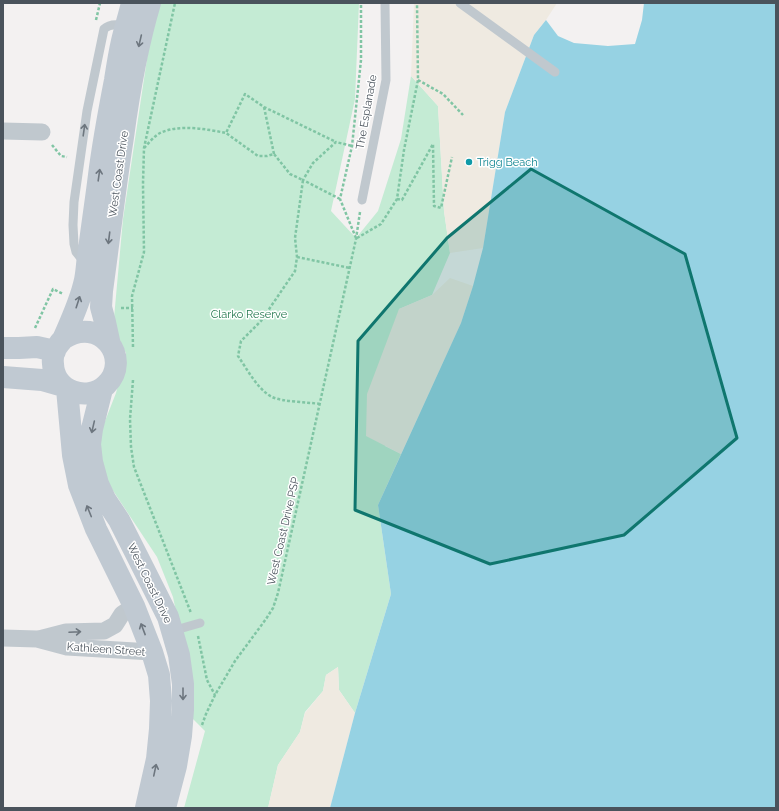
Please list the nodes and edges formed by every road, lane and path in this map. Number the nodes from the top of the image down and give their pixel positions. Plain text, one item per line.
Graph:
1 (132, 3) edge
2 (150, 3) edge
3 (175, 3) edge
4 (361, 3) edge
5 (385, 3) edge
6 (417, 3) edge
7 (460, 3) edge
8 (555, 72) dead end
9 (418, 80) junction
10 (264, 106) junction
11 (463, 115) dead end
12 (3, 131) edge
13 (42, 132) dead end
14 (226, 133) junction
15 (336, 142) junction
16 (352, 146) junction
17 (144, 148) junction
18 (274, 154) junction
19 (452, 157) dead end
20 (303, 180) junction
21 (340, 199) junction
22 (397, 199) junction
23 (362, 200) joint
24 (356, 238) junction
25 (297, 257) junction
26 (350, 268) junction
27 (53, 289) dead end
28 (34, 330) dead end
29 (59, 345) junction
30 (110, 345) junction
31 (3, 348) edge
32 (134, 350) dead end
33 (3, 377) edge
34 (133, 380) dead end
35 (65, 388) junction
36 (102, 389) junction
37 (320, 404) junction
38 (134, 606) junction
39 (198, 624) junction
40 (172, 630) junction
41 (3, 638) edge
42 (37, 639) junction
43 (152, 652) junction
44 (215, 695) junction
45 (201, 727) dead end
46 (146, 808) edge
47 (165, 808) edge

29 -> 1 main road, West Coast Drive
2 -> 30 main road, West Coast Drive
3 - 17 path
4 - 16 path
5 - 23 lane, The Esplanade
6 - 9 path
7 - 8 lane
9 - 11 path
9 - 22 path
10 - 14 path
10 - 15 path
10 - 18 path
12 - 13 street
14 - 17 path
14 - 18 path
15 - 16 path
15 - 20 path
16 - 21 path
17 - 32 path
18 - 20 path
19 - 22 path
20 - 21 path
20 - 25 path
21 - 24 path
22 - 24 path
23 - 24 path, West Coast Drive PSP
24 - 26 path, West Coast Drive PSP
25 - 26 path
25 - 37 path
26 - 37 path, West Coast Drive PSP
27 - 28 path
29 - 30 main road
29 - 31 main road
29 - 35 main road
30 - 36 main road
33 - 35 main road
34 - 39 path
35 - 36 main road
38 -> 35 main road
36 -> 40 main road, West Coast Drive
37 - 44 path, West Coast Drive PSP
42 -> 38 street, Kathleen Street
43 -> 38 main road
39 - 40 lane
39 - 44 path
40 -> 47 main road, West Coast Drive
41 - 42 street, Kathleen Street
42 - 43 street, Kathleen Street
46 -> 43 main road
44 - 45 path, West Coast Drive PSP

